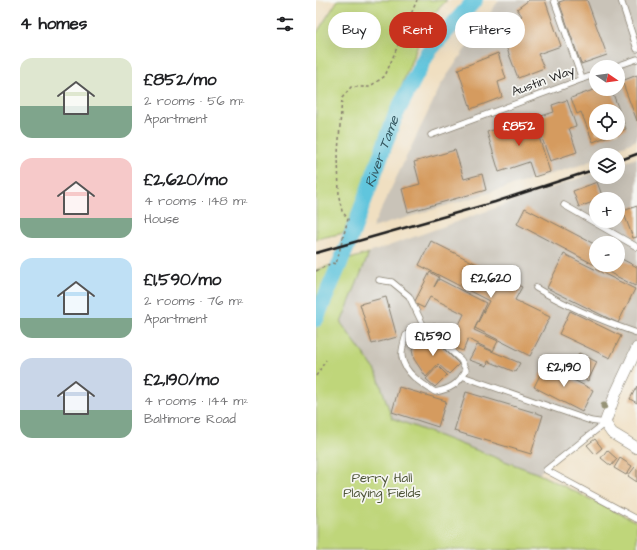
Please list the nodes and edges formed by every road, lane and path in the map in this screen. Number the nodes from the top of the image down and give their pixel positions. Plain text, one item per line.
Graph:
1 (417, 0) edge
2 (554, 0) edge
3 (621, 0) edge
4 (637, 50) edge
5 (637, 59) edge
6 (625, 63) edge
7 (589, 76) edge
8 (582, 79) junction
9 (431, 135) dead end
10 (564, 205) dead end
11 (589, 218) edge
12 (608, 228) edge
13 (637, 247) edge
14 (316, 271) edge
15 (379, 280) dead end
16 (536, 288) dead end
17 (424, 327) junction
18 (637, 333) edge
19 (637, 348) edge
20 (326, 360) dead end
21 (316, 376) edge
22 (462, 376) junction
23 (605, 423) junction
24 (637, 448) edge
25 (637, 519) edge

1 - 14 path
2 - 8 lane
3 - 4 lane
5 - 6 lane
7 - 8 lane, Austin Way
8 - 9 lane, Austin Way
10 - 11 lane
12 - 13 lane
15 - 17 lane
16 - 18 lane
17 - 22 lane
17 - 22 lane
19 - 23 street
20 - 21 path
22 - 23 lane
23 - 24 street
23 - 25 lane

